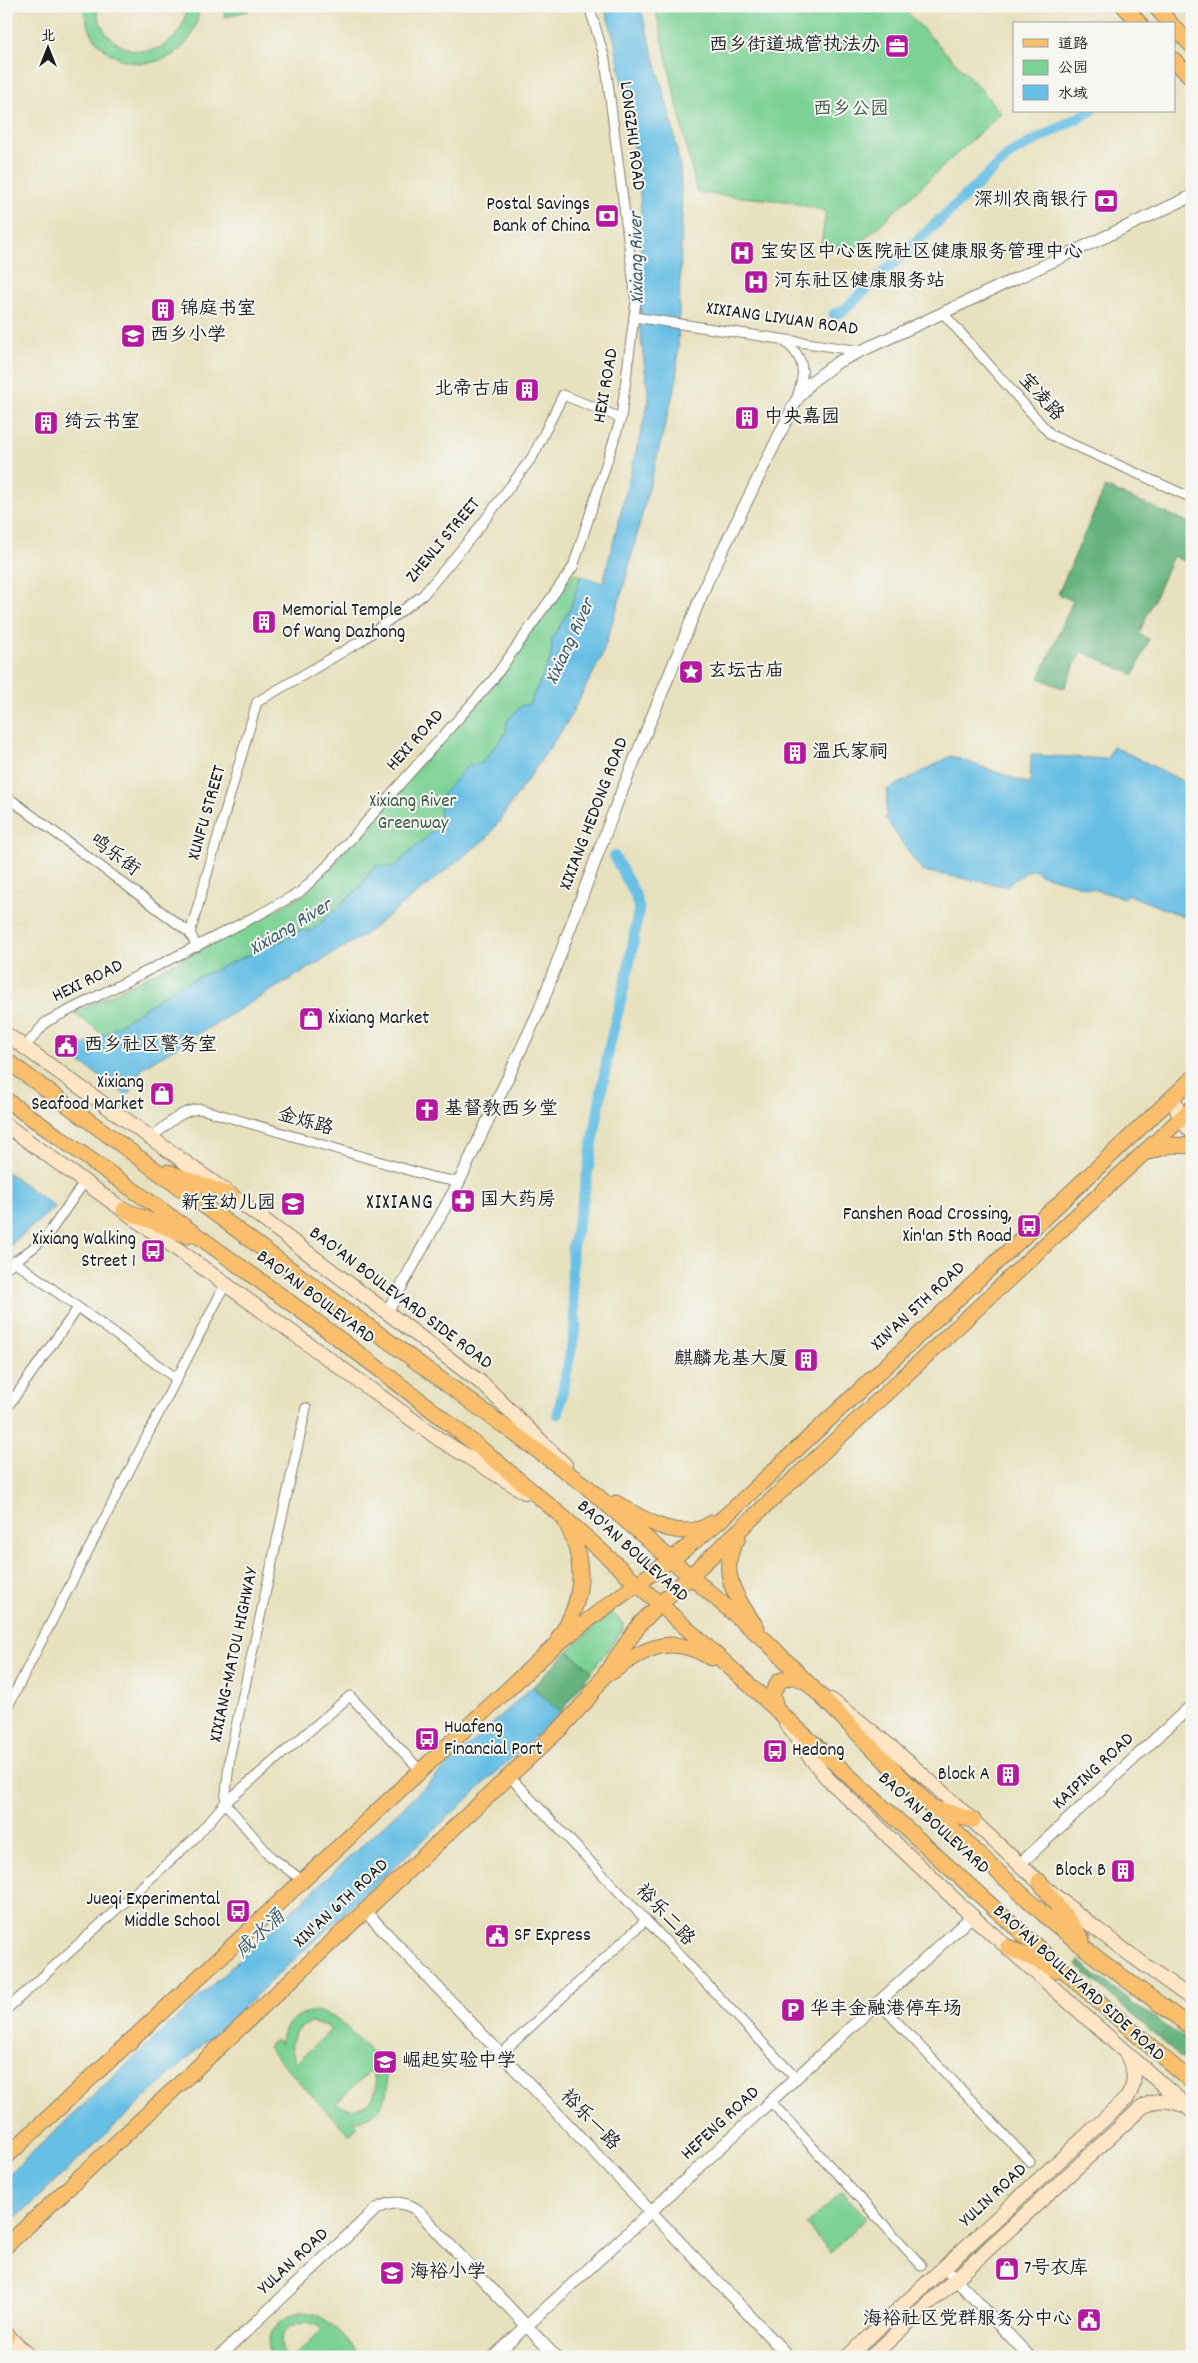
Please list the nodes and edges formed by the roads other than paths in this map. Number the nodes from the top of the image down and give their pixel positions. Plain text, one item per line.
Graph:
1 (590, 6) edge
2 (1124, 6) edge
3 (1155, 6) edge
4 (1138, 22) edge
5 (1169, 22) edge
6 (1176, 29) edge
7 (1192, 46) edge
8 (1176, 62) edge
9 (1192, 78) edge
10 (1192, 196) edge
11 (636, 301) joint
12 (943, 312) junction
13 (634, 317) junction
14 (782, 339) junction
15 (860, 351) junction
16 (796, 401) junction
17 (620, 418) junction
18 (1192, 498) edge
19 (257, 702) joint
20 (6, 796) edge
21 (190, 933) junction
22 (197, 947) junction
23 (6, 1034) edge
24 (24, 1048) junction
25 (6, 1060) edge
26 (1192, 1079) edge
27 (1173, 1096) junction
28 (6, 1100) edge
29 (1192, 1108) edge
30 (1180, 1119) junction
31 (11, 1128) edge
32 (1192, 1132) edge
33 (151, 1138) junction
34 (1192, 1146) edge
35 (1138, 1158) junction
36 (149, 1164) junction
37 (82, 1180) junction
38 (459, 1182) junction
39 (232, 1196) junction
40 (124, 1210) junction
41 (213, 1246) junction
42 (14, 1261) junction
43 (6, 1268) edge
44 (226, 1283) junction
45 (78, 1308) junction
46 (387, 1312) junction
47 (177, 1379) junction
48 (306, 1408) dead end
49 (6, 1409) edge
50 (587, 1486) junction
51 (732, 1510) junction
52 (561, 1515) junction
53 (749, 1522) junction
54 (670, 1560) junction
55 (689, 1576) junction
56 (638, 1584) junction
57 (660, 1604) junction
58 (768, 1643) junction
59 (549, 1651) junction
60 (605, 1677) junction
61 (743, 1678) junction
62 (806, 1682) junction
63 (1192, 1705) edge
64 (6, 1710) edge
65 (777, 1710) junction
66 (420, 1770) junction
67 (510, 1776) junction
68 (225, 1803) junction
69 (930, 1806) junction
70 (972, 1820) junction
71 (1020, 1864) junction
72 (302, 1880) junction
73 (1039, 1882) junction
74 (364, 1910) junction
75 (972, 1916) junction
76 (646, 1920) junction
77 (1008, 1948) junction
78 (1097, 1958) junction
79 (1070, 1976) junction
80 (1192, 1999) edge
81 (878, 2002) junction
82 (6, 2010) edge
83 (1192, 2028) edge
84 (1124, 2050) junction
85 (500, 2054) junction
86 (796, 2078) junction
87 (1192, 2082) edge
88 (771, 2102) junction
89 (1189, 2108) edge
90 (6, 2157) edge
91 (1030, 2162) dead end
92 (651, 2212) junction
93 (11, 2242) edge
94 (6, 2252) edge
95 (921, 2265) dead end
96 (944, 2267) junction
97 (956, 2279) junction
98 (527, 2326) junction
99 (7, 2335) edge
100 (31, 2357) edge
101 (219, 2357) edge
102 (493, 2357) edge
103 (556, 2357) edge
104 (789, 2357) edge
105 (847, 2357) edge
106 (871, 2357) edge
107 (1030, 2357) edge

1 - 11 street, LONGZHU ROAD
2 - 4 main road
3 - 5 main road
6 - 7 main road
8 - 9 main road
10 - 12 street, XIXIANG LIYUAN ROAD
11 - 13 street, HEXI ROAD
12 - 15 street, XIXIANG LIYUAN ROAD
12 - 18 street, 宝凌路
13 - 14 street, XIXIANG LIYUAN ROAD
13 - 17 street, HEXI ROAD
14 - 15 street, XIXIANG LIYUAN ROAD
14 - 16 street
15 - 16 street, XIXIANG HEDONG ROAD
16 - 38 street, XIXIANG HEDONG ROAD
17 - 19 street, ZHENLI STREET
17 - 22 street, HEXI ROAD
19 - 21 street, XUNFU STREET
20 - 21 street, 鸣乐街
21 - 22 street, 鸣乐街
22 - 24 street, HEXI ROAD
23 - 24 main road, BAO'AN BOULEVARD SIDE ROAD
24 - 33 main road, BAO'AN BOULEVARD SIDE ROAD
25 - 36 main road, BAO'AN BOULEVARD
26 - 27 main road, XIN'AN 5TH ROAD
27 - 29 main road
27 - 30 main road
27 - 51 main road, XIN'AN 5TH ROAD
28 - 41 main road, BAO'AN BOULEVARD
29 - 30 main road
30 - 32 main road
30 - 35 main road
31 - 37 main road
33 - 38 street, 金烁路
33 - 39 main road, BAO'AN BOULEVARD SIDE ROAD
34 - 35 main road
35 - 53 main road
36 - 39 main road
36 - 50 main road, BAO'AN BOULEVARD
37 - 40 main road
37 - 42 street
38 - 46 street, XIXIANG HEDONG ROAD
39 - 46 main road, BAO'AN BOULEVARD SIDE ROAD
40 - 41 main road
40 - 44 main road
41 - 52 main road, BAO'AN BOULEVARD
42 - 43 street
42 - 45 street
44 - 47 street
44 - 52 main road
45 - 47 street
45 - 49 street
46 - 50 main road, BAO'AN BOULEVARD SIDE ROAD
47 - 64 street
48 - 68 street, XIXIANG-MATOU HIGHWAY
50 - 51 main road
50 - 54 main road, BAO'AN BOULEVARD
51 - 54 main road, XIN'AN 5TH ROAD
52 - 56 main road, BAO'AN BOULEVARD
52 - 59 main road
53 - 55 main road
53 - 58 main road
54 - 55 main road, BAO'AN BOULEVARD
54 - 56 main road
55 - 57 main road, XIN'AN 6TH ROAD
55 - 58 main road, BAO'AN BOULEVARD
56 - 57 main road, BAO'AN BOULEVARD
56 - 59 main road
57 - 60 main road, XIN'AN 6TH ROAD
57 - 61 main road, BAO'AN BOULEVARD
58 - 62 main road, BAO'AN BOULEVARD
59 - 66 main road
60 - 61 main road
60 - 67 main road, XIN'AN 6TH ROAD
61 - 65 main road, BAO'AN BOULEVARD
62 - 65 main road
62 - 69 main road, BAO'AN BOULEVARD
62 - 70 main road
63 - 71 street, KAIPING ROAD
65 - 75 main road, BAO'AN BOULEVARD SIDE ROAD
65 - 79 main road, BAO'AN BOULEVARD
66 - 68 street
66 - 72 main road
67 - 74 main road, XIN'AN 6TH ROAD
67 - 76 street, 裕乐二路
68 - 72 street
68 - 82 street
69 - 70 main road
69 - 78 main road, BAO'AN BOULEVARD
70 - 71 main road
71 - 73 main road
72 - 90 main road
73 - 78 main road
73 - 80 main road
74 - 85 street, 裕乐一路
74 - 93 main road, XIN'AN 6TH ROAD
75 - 77 main road, BAO'AN BOULEVARD SIDE ROAD
75 - 81 street, HEFENG ROAD
76 - 85 street
76 - 86 street, 裕乐二路
77 - 79 main road
77 - 84 main road, BAO'AN BOULEVARD SIDE ROAD
78 - 83 main road, BAO'AN BOULEVARD
79 - 87 main road, BAO'AN BOULEVARD
81 - 86 street, HEFENG ROAD
81 - 91 street
84 - 89 main road, BAO'AN BOULEVARD SIDE ROAD
84 - 96 main road, YULIN ROAD
85 - 92 street, 裕乐一路
86 - 88 street, HEFENG ROAD
88 - 92 street, HEFENG ROAD
88 - 95 street
89 - 97 main road, YULIN ROAD
92 - 98 street, HEFENG ROAD
92 - 104 street, 裕乐一路
93 - 94 main road, XIN'AN 6TH ROAD
96 - 97 street
96 - 105 main road, YULIN ROAD
97 - 106 main road, YULIN ROAD
97 - 107 street
98 - 101 street, YULAN ROAD
98 - 102 street, HEFENG ROAD
98 - 103 street
99 - 100 main road

